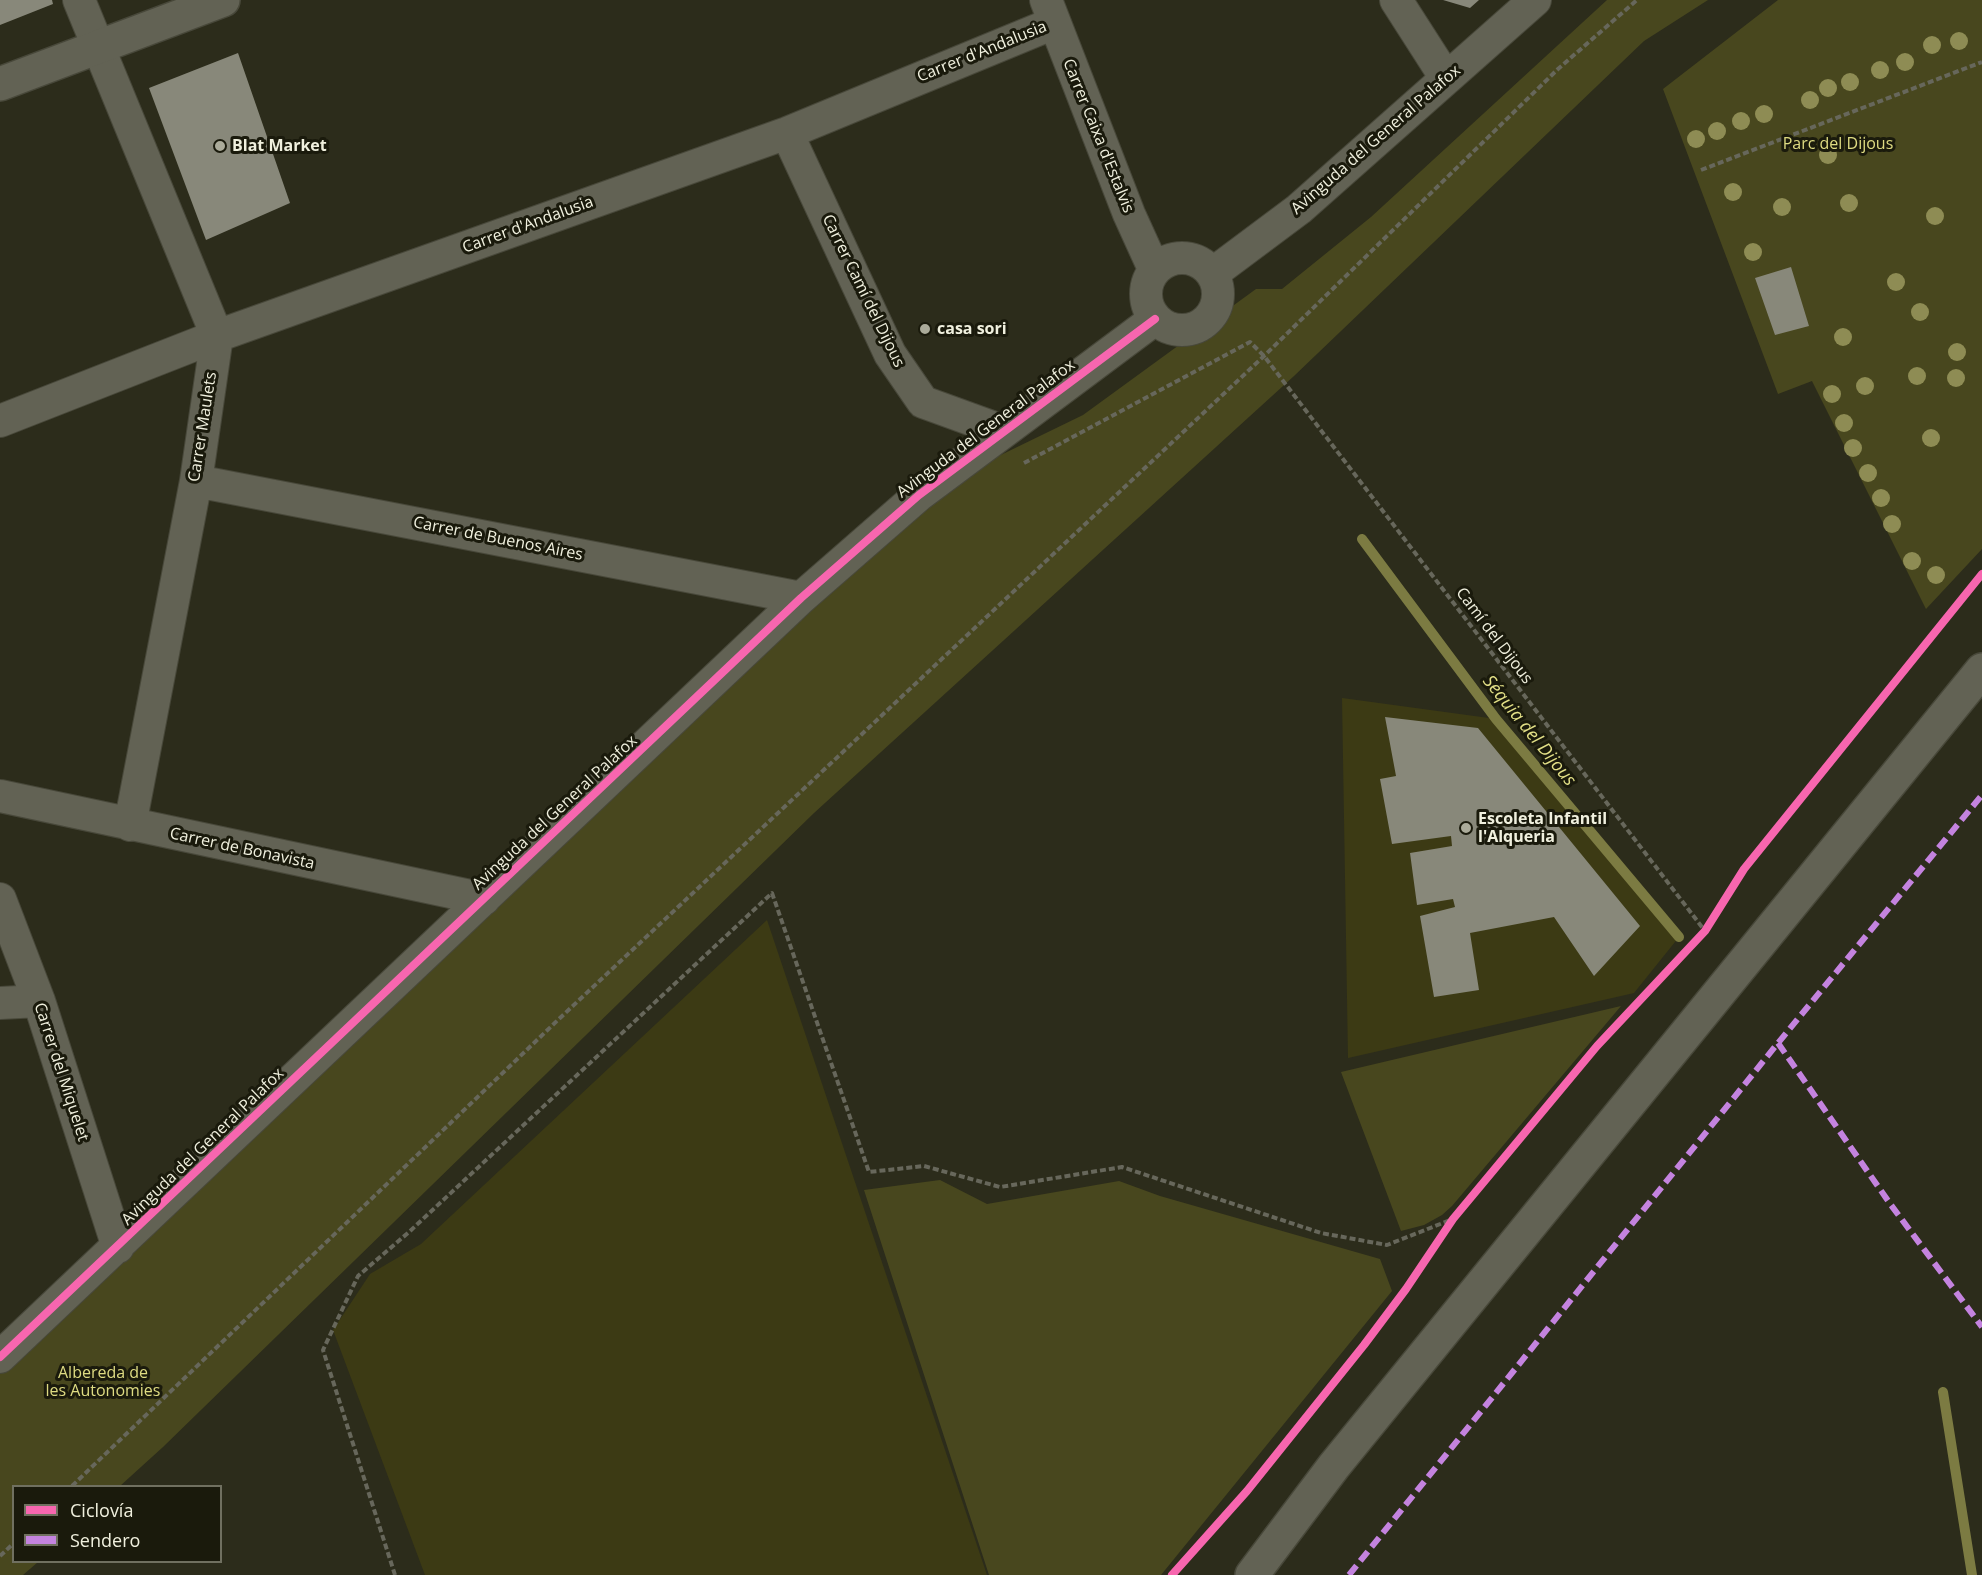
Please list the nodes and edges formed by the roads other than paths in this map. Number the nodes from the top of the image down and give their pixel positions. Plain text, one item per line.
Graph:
1 (79, 0) edge
2 (223, 0) edge
3 (1396, 0) edge
4 (1535, 0) edge
5 (1050, 12) edge
6 (98, 46) junction
7 (1446, 78) junction
8 (0, 84) edge
9 (787, 133) junction
10 (1154, 269) junction
11 (1212, 274) junction
12 (1155, 319) junction
13 (217, 336) junction
14 (0, 421) edge
15 (1003, 431) junction
16 (196, 481) junction
17 (801, 598) junction
18 (1982, 670) edge
19 (0, 796) edge
20 (130, 825) junction
21 (0, 899) edge
22 (484, 899) junction
23 (39, 1001) junction
24 (0, 1003) edge
25 (118, 1247) junction
26 (0, 1357) edge
27 (1252, 1575) edge

1 - 6 street
2 - 6 main road
3 - 7 street
4 - 7 street, Avinguda del General Palafox
5 - 9 street, Carrer d'Andalusia
5 - 10 street, Carrer Caixa d'Estalvis
6 - 8 main road
6 - 13 street
7 - 11 street, Avinguda del General Palafox
9 - 13 street, Carrer d'Andalusia
9 - 15 street, Carrer Camí del Dijous
10 - 11 street
10 - 12 street
11 - 12 street
12 - 15 street, Avinguda del General Palafox
13 - 14 street, Carrer d'Andalusia
13 - 16 street, Carrer Maulets
15 - 17 street, Avinguda del General Palafox
16 - 17 street, Carrer de Buenos Aires
16 - 20 street, Carrer Maulets
17 - 22 street, Avinguda del General Palafox
18 - 27 main road
19 - 20 street, Carrer de Bonavista
20 - 22 street, Carrer de Bonavista
21 - 23 street, Carrer del Miquelet
22 - 25 street, Avinguda del General Palafox
23 - 24 street
23 - 25 street, Carrer del Miquelet
25 - 26 street, Avinguda del General Palafox

